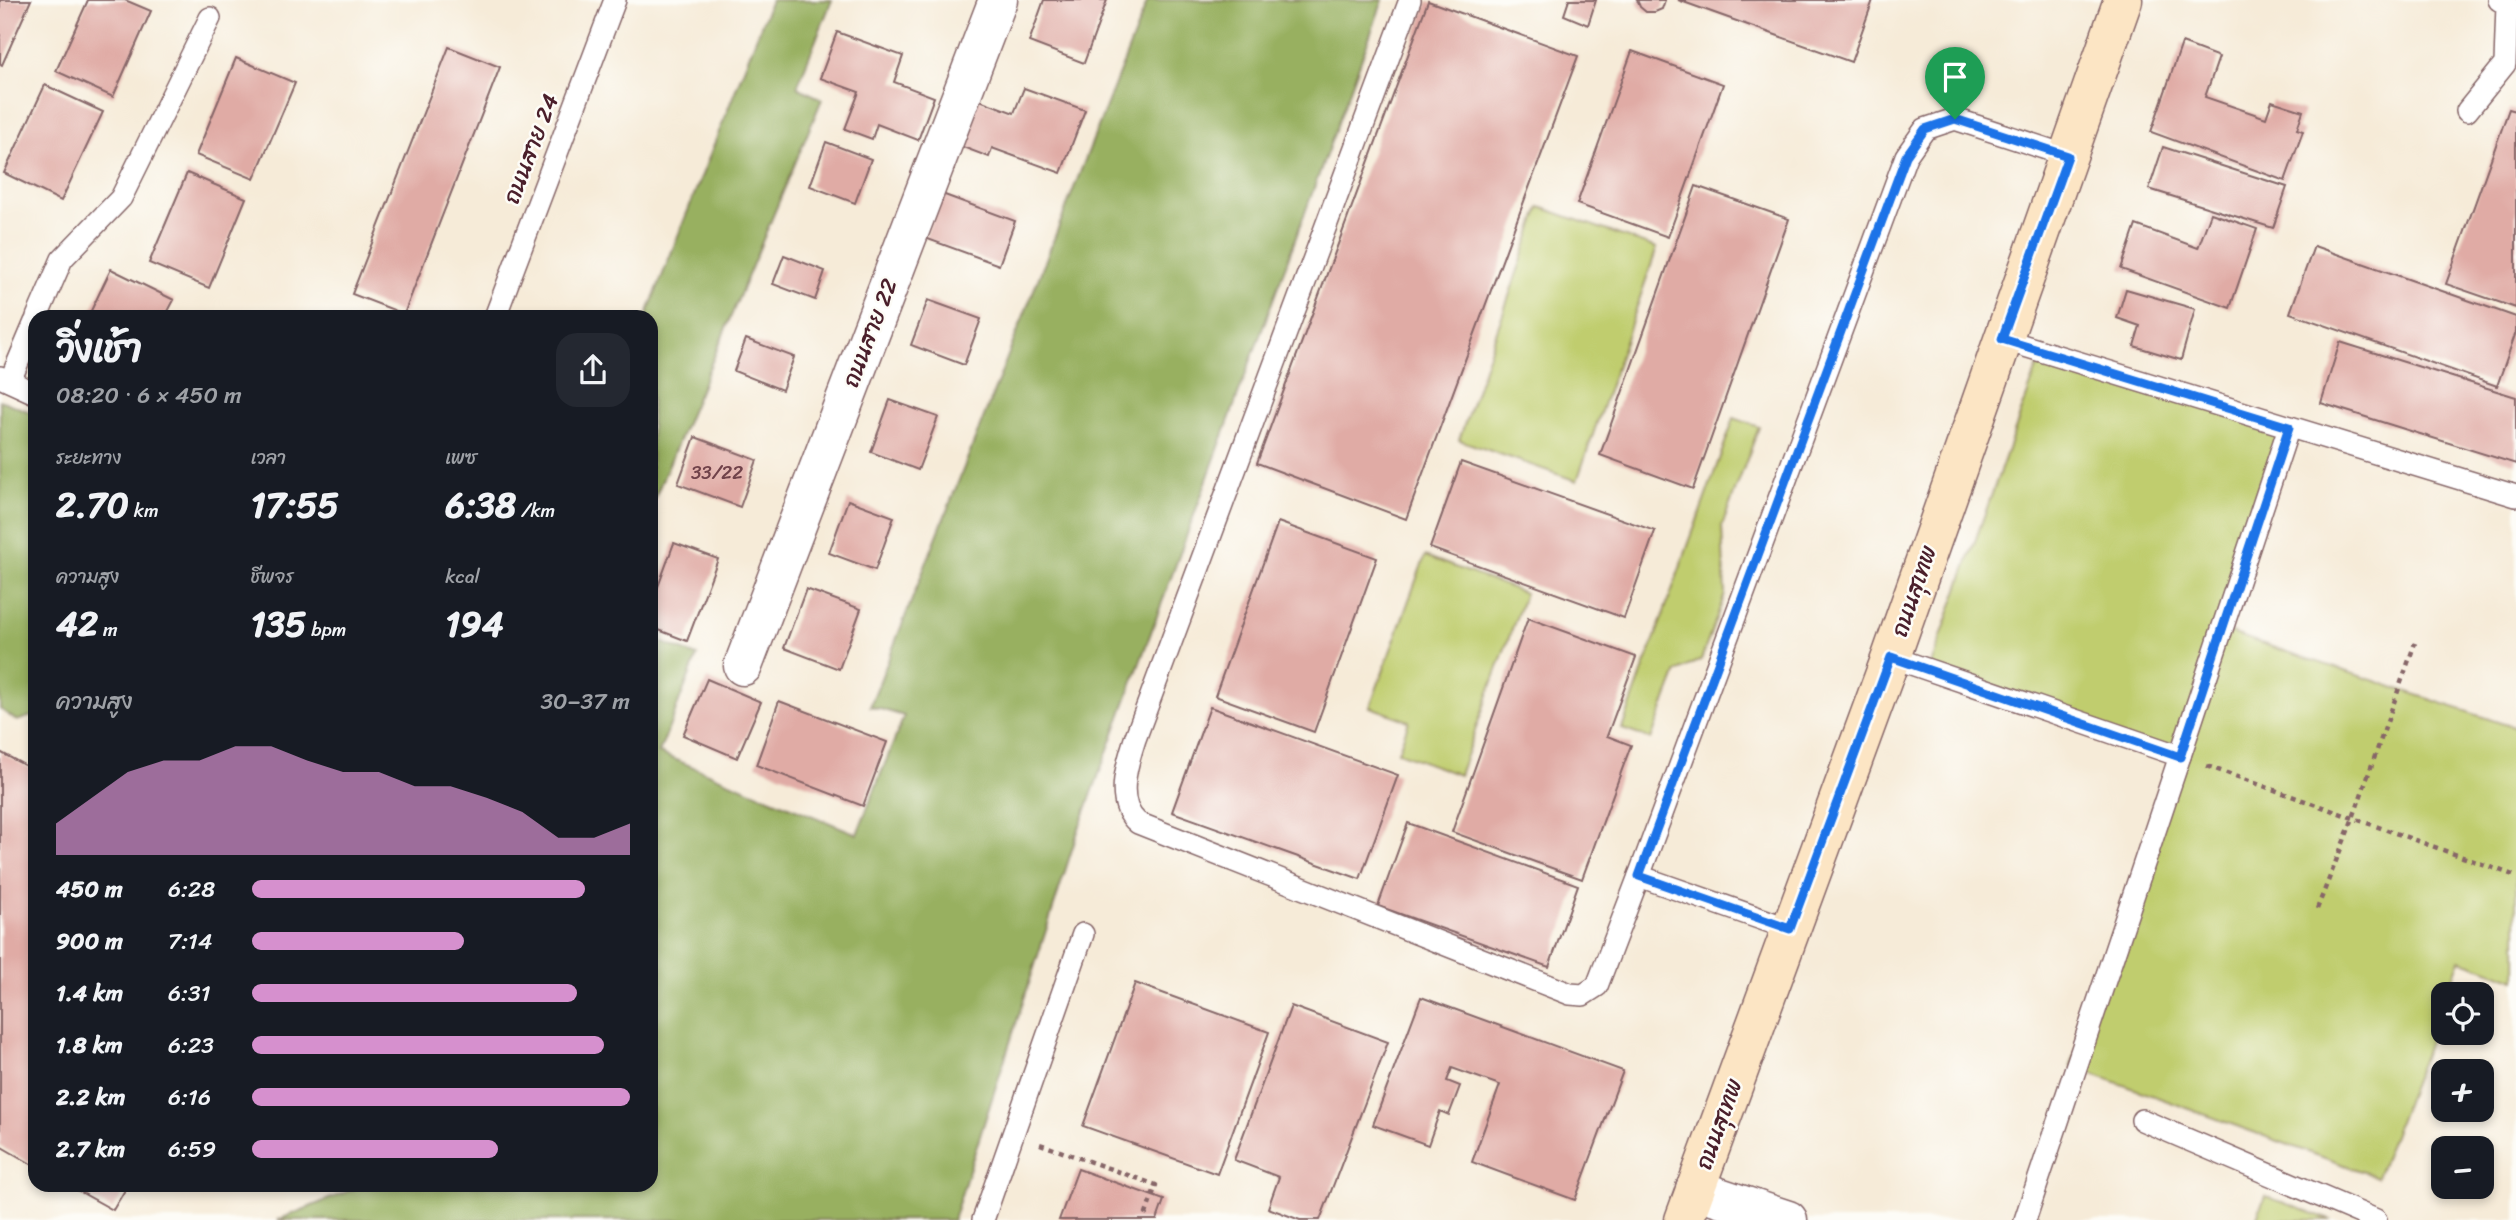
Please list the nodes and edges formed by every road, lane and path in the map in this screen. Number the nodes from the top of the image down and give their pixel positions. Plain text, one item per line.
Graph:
1 (615, 0) edge
2 (998, 0) edge
3 (1410, 0) edge
4 (2123, 0) edge
5 (2499, 0) edge
6 (210, 18) dead end
7 (2468, 111) dead end
8 (2068, 156) junction
9 (40, 310) edge
10 (498, 310) edge
11 (28, 335) edge
12 (2002, 339) junction
13 (5, 379) edge
14 (28, 390) edge
15 (2289, 427) junction
16 (2516, 496) edge
17 (2415, 643) dead end
18 (1891, 657) junction
19 (743, 666) dead end
20 (2180, 757) junction
21 (2353, 818) junction
22 (1639, 876) junction
23 (2516, 876) edge
24 (2317, 909) dead end
25 (1790, 929) junction
26 (1083, 934) dead end
27 (2142, 1120) dead end
28 (1012, 1134) junction
29 (1689, 1205) edge
30 (983, 1220) edge
31 (1144, 1220) edge
32 (1788, 1220) edge
33 (2025, 1220) edge
34 (2376, 1220) edge

1 - 10 lane, ถนนสาย 24
2 - 19 street, ถนนสาย 22
3 - 22 lane
4 - 8 main road, ถนนสุเทพ
5 - 7 lane
6 - 9 lane
8 - 12 main road, ถนนสุเทพ
8 - 22 lane
11 - 13 lane
12 - 15 lane
12 - 18 main road, ถนนสุเทพ
13 - 14 lane
15 - 16 lane
15 - 20 lane
17 - 21 path
18 - 20 lane
18 - 25 main road, ถนนสุเทพ
20 - 21 path
20 - 33 lane
21 - 23 path
21 - 24 path
22 - 25 lane
25 - 29 main road, ถนนสุเทพ
26 - 28 lane
27 - 34 lane
28 - 30 lane
28 - 31 path
29 - 32 street

